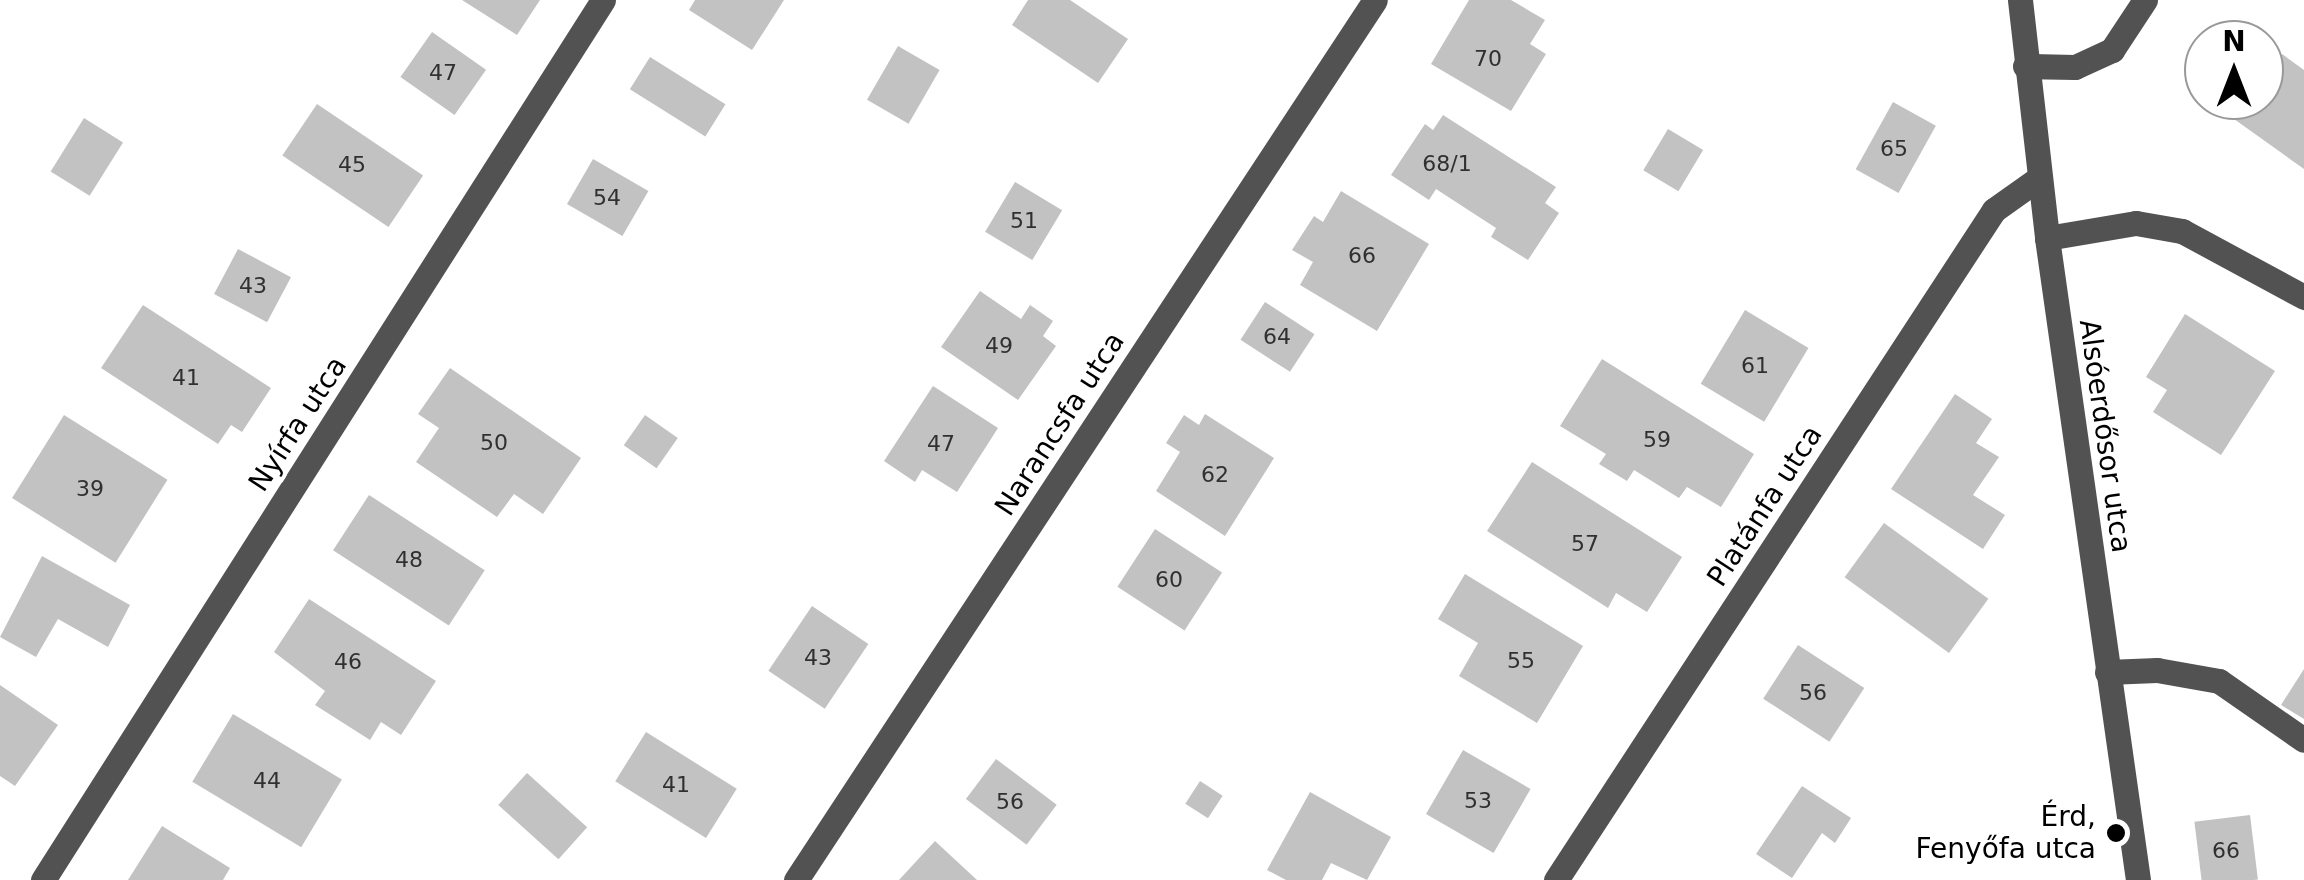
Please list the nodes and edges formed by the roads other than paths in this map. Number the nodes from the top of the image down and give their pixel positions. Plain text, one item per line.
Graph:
1 (604, 0) edge
2 (1375, 0) edge
3 (2020, 0) edge
4 (2145, 0) edge
5 (2026, 66) junction
6 (2039, 178) junction
7 (2046, 238) junction
8 (2304, 297) edge
9 (2108, 672) junction
10 (2304, 740) edge
11 (43, 880) edge
12 (796, 880) edge
13 (1556, 880) edge
14 (2138, 880) edge

1 - 11 street, Nyírfa utca
2 - 12 street, Narancsfa utca
3 - 5 street, Alsóerdősor utca
4 - 5 street
5 - 6 street, Alsóerdősor utca
6 - 7 street, Alsóerdősor utca
6 - 13 street, Platánfa utca
7 - 8 street
7 - 9 street, Alsóerdősor utca
9 - 10 street
9 - 14 street, Alsóerdősor utca

